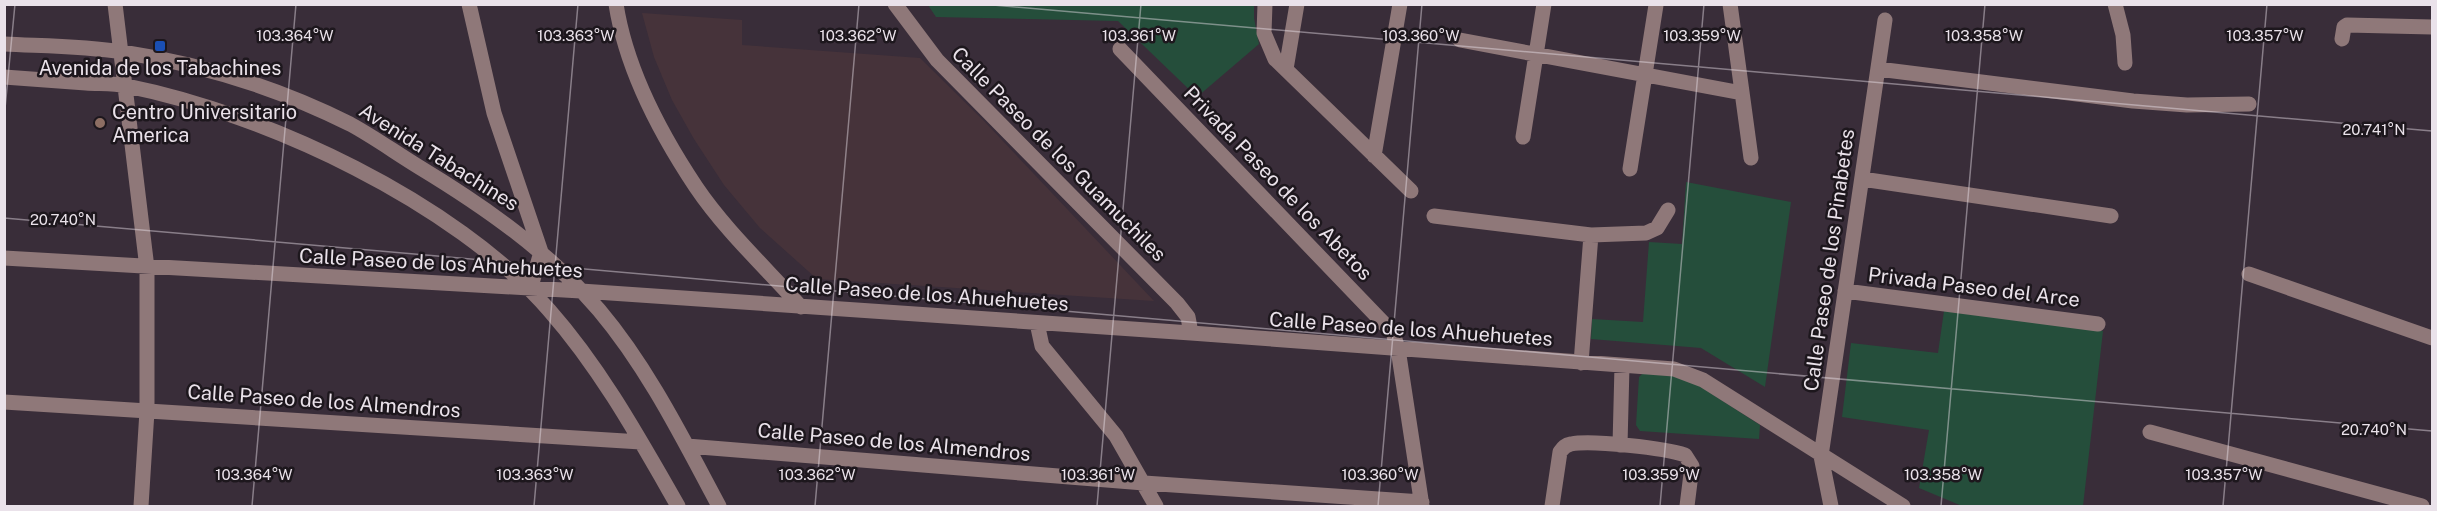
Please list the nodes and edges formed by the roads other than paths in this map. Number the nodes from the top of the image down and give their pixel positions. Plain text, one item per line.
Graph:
1 (115, 4) edge
2 (469, 4) edge
3 (616, 4) edge
4 (896, 4) edge
5 (1265, 4) edge
6 (1297, 4) edge
7 (1400, 4) edge
8 (1544, 4) edge
9 (1730, 4) edge
10 (2115, 4) edge
11 (1656, 5) edge
12 (1885, 20) dead end
13 (2433, 27) edge
14 (2342, 39) dead end
15 (1460, 40) dead end
16 (4, 44) edge
17 (1120, 49) dead end
18 (120, 51) junction
19 (1536, 54) junction
20 (2125, 63) dead end
21 (1286, 69) junction
22 (1878, 69) junction
23 (1645, 75) junction
24 (4, 77) edge
25 (125, 85) junction
26 (1742, 93) junction
27 (2249, 104) dead end
28 (1523, 137) dead end
29 (1374, 156) junction
30 (1751, 158) dead end
31 (1630, 169) dead end
32 (1862, 179) junction
33 (1411, 191) dead end
34 (1668, 210) dead end
35 (1434, 216) dead end
36 (2111, 216) dead end
37 (1592, 235) junction
38 (541, 252) junction
39 (4, 258) edge
40 (147, 268) junction
41 (2249, 274) dead end
42 (530, 290) junction
43 (581, 291) junction
44 (1845, 291) junction
45 (801, 307) junction
46 (1037, 323) junction
47 (2098, 324) dead end
48 (1191, 333) junction
49 (2433, 338) edge
50 (1398, 350) junction
51 (1581, 363) junction
52 (1622, 366) junction
53 (4, 402) edge
54 (147, 411) junction
55 (2150, 432) dead end
56 (641, 442) junction
57 (1620, 445) junction
58 (687, 446) junction
59 (1821, 456) junction
60 (1144, 483) junction
61 (1422, 504) edge
62 (141, 507) edge
63 (678, 507) edge
64 (719, 507) edge
65 (1156, 507) edge
66 (1552, 507) edge
67 (1687, 507) edge
68 (1831, 507) edge
69 (1903, 507) edge
70 (2422, 507) edge

1 - 18 street
2 - 38 street
3 - 45 street
4 - 48 street, Calle Paseo de los Guamuchiles
5 - 21 street
6 - 21 street
7 - 29 street
8 - 19 street
9 - 26 street
10 - 20 street
11 - 23 street
12 - 22 street, Calle Paseo de los Pinabetes
13 - 14 street
15 - 19 street
16 - 18 street, Avenida Tabachines
17 - 50 street, Privada Paseo de los Abetos
18 - 25 street
18 - 38 street, Avenida Tabachines
19 - 23 street
19 - 28 street
21 - 29 street
22 - 27 street
22 - 32 street, Calle Paseo de los Pinabetes
23 - 26 street
23 - 31 street
24 - 25 street
25 - 40 street
25 - 42 street
26 - 30 street
29 - 33 street
32 - 36 street
32 - 44 street, Calle Paseo de los Pinabetes
34 - 37 street
35 - 37 street
37 - 51 street
38 - 42 street
38 - 43 street, Avenida Tabachines
39 - 40 street, Calle Paseo de los Ahuehuetes
40 - 42 street, Calle Paseo de los Ahuehuetes
40 - 54 street
41 - 49 street
42 - 43 street, Calle Paseo de los Ahuehuetes
42 - 56 street
43 - 45 street, Calle Paseo de los Ahuehuetes
43 - 58 street, Avenida Tabachines
44 - 47 street, Privada Paseo del Arce
44 - 59 street, Calle Paseo de los Pinabetes
45 - 46 street, Calle Paseo de los Ahuehuetes
46 - 48 street, Calle Paseo de los Ahuehuetes
46 - 60 street
48 - 50 street, Calle Paseo de los Ahuehuetes
50 - 51 street, Calle Paseo de los Ahuehuetes
50 - 61 street, Privada Paseo de los Abetos
51 - 52 street, Calle Paseo de los Ahuehuetes
52 - 57 street
52 - 59 street, Calle Paseo de los Ahuehuetes
53 - 54 street, Calle Paseo de los Almendros
54 - 56 street, Calle Paseo de los Almendros
54 - 62 street
55 - 70 street
56 - 63 street
57 - 66 street
57 - 67 street
58 - 60 street, Calle Paseo de los Almendros
58 - 64 street, Avenida Tabachines
59 - 68 street, Calle Paseo de los Pinabetes
59 - 69 street, Calle Paseo de los Ahuehuetes
60 - 61 street, Calle Paseo de los Almendros
60 - 65 street

